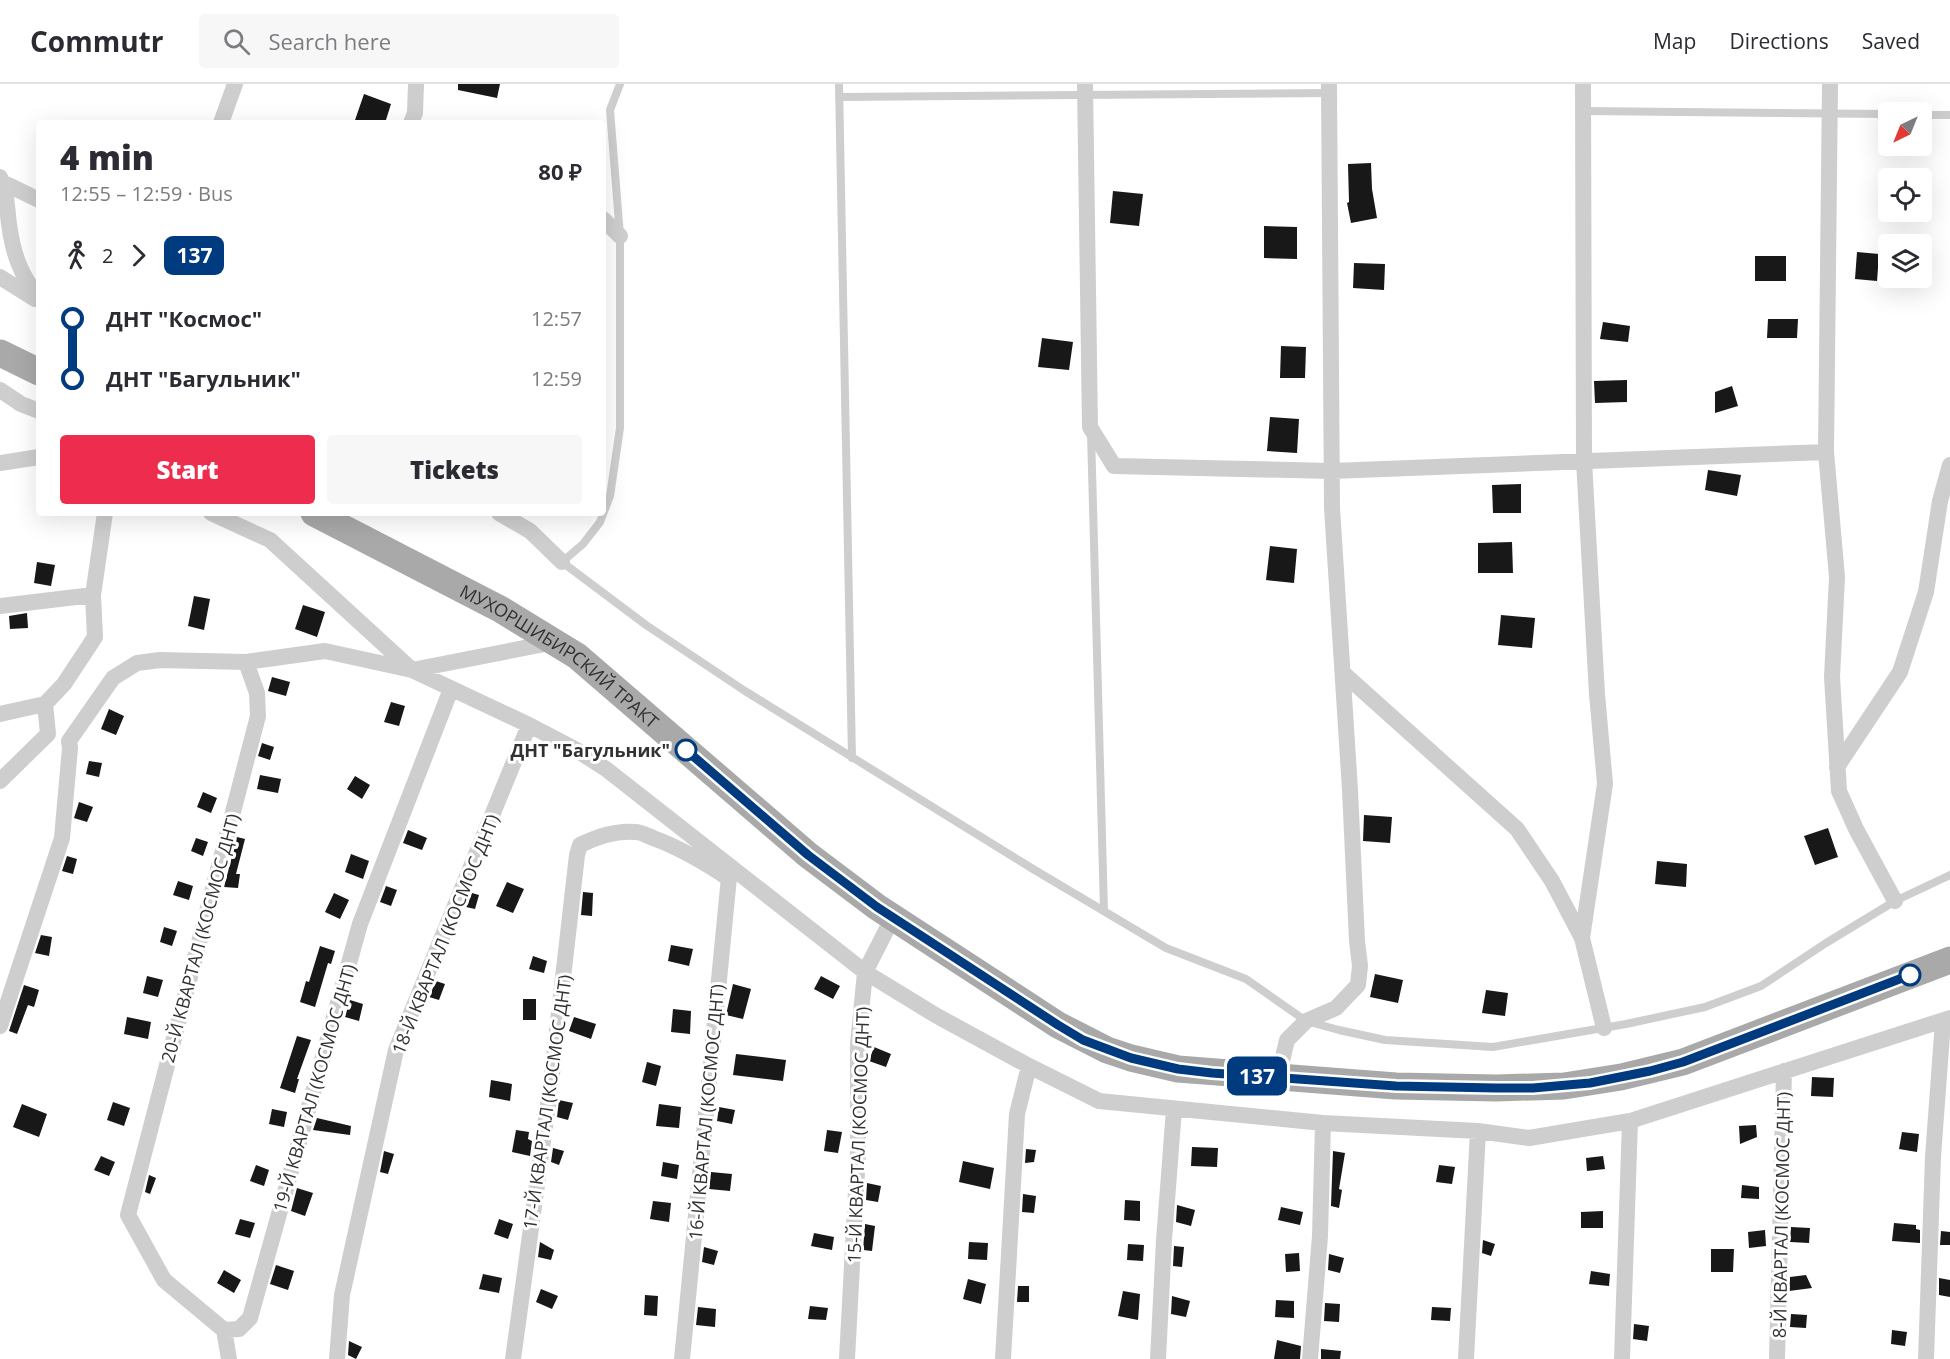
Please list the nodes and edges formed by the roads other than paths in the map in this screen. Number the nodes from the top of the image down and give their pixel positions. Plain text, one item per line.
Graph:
1 (235, 84) edge
2 (416, 84) edge
3 (620, 84) edge
4 (839, 84) edge
5 (1583, 84) edge
6 (1830, 84) edge
7 (1329, 88) edge
8 (1085, 89) edge
9 (839, 97) junction
10 (1583, 111) junction
11 (1829, 114) junction
12 (1878, 114) edge
13 (1932, 115) edge
14 (1950, 115) edge
15 (222, 120) edge
16 (412, 120) edge
17 (1, 180) edge
18 (36, 198) edge
19 (606, 222) edge
20 (620, 236) junction
21 (0, 277) edge
22 (36, 294) edge
23 (36, 300) edge
24 (0, 353) edge
25 (36, 371) edge
26 (0, 390) edge
27 (36, 410) edge
28 (1090, 427) junction
29 (1826, 452) junction
30 (36, 457) edge
31 (1584, 461) junction
32 (0, 463) edge
33 (1950, 465) edge
34 (1332, 471) junction
35 (606, 506) edge
36 (105, 516) edge
37 (218, 516) edge
38 (320, 516) edge
39 (504, 516) edge
40 (523, 516) edge
41 (602, 516) edge
42 (530, 531) junction
43 (562, 562) junction
44 (93, 595) junction
45 (0, 606) edge
46 (556, 642) junction
47 (246, 662) junction
48 (412, 670) junction
49 (1343, 672) junction
50 (451, 688) junction
51 (45, 704) junction
52 (0, 714) edge
53 (529, 725) junction
54 (48, 734) junction
55 (69, 741) junction
56 (852, 758) junction
57 (1837, 767) junction
58 (0, 781) edge
59 (729, 872) junction
60 (1950, 875) edge
61 (1895, 901) junction
62 (1104, 911) junction
63 (893, 917) junction
64 (1582, 938) junction
65 (1950, 960) edge
66 (865, 972) junction
67 (1947, 1019) edge
68 (1306, 1021) junction
69 (0, 1026) edge
70 (1604, 1028) junction
71 (1029, 1066) junction
72 (1784, 1071) junction
73 (1278, 1078) junction
74 (1173, 1109) junction
75 (1630, 1121) junction
76 (1323, 1123) junction
77 (1478, 1131) junction
78 (224, 1330) junction
79 (229, 1359) edge
80 (337, 1359) edge
81 (513, 1359) edge
82 (682, 1359) edge
83 (847, 1359) edge
84 (1003, 1359) edge
85 (1158, 1359) edge
86 (1310, 1359) edge
87 (1466, 1359) edge
88 (1623, 1359) edge
89 (1777, 1359) edge
90 (1926, 1359) edge

1 - 15 street
2 - 16 street
3 - 20 lane
4 - 9 lane
5 - 10 street
6 - 11 street
7 - 8 lane
7 - 34 street
8 - 9 lane
8 - 28 street
9 - 56 lane
10 - 11 lane
10 - 31 street
11 - 12 lane
11 - 29 street
13 - 14 lane
17 - 18 street
17 - 22 street
19 - 20 street
20 - 35 lane
21 - 23 street
24 - 25 main road
26 - 27 street
28 - 34 street
28 - 62 lane
29 - 31 street
29 - 57 street
30 - 32 street
31 - 34 street
31 - 64 street
33 - 57 street
34 - 49 street
36 - 44 street
37 - 48 street
38 - 46 main road, МУХОРШИБИРСКИЙ ТРАКТ
39 - 42 street
40 - 42 street
41 - 43 lane
42 - 43 street
43 - 56 lane
44 - 45 street
44 - 51 street
46 - 48 street
46 - 63 main road, МУХОРШИБИРСКИЙ ТРАКТ
47 - 48 street
47 - 55 street
47 - 78 street, 20-Й КВАРТАЛ (КОСМОС ДНТ)
48 - 50 street
49 - 64 street
49 - 68 street
50 - 53 street
50 - 78 street, 19-Й КВАРТАЛ (КОСМОС ДНТ)
51 - 52 street
51 - 54 street
53 - 59 street
53 - 80 street, 18-Й КВАРТАЛ (КОСМОС ДНТ)
54 - 55 street
54 - 58 street
55 - 69 street
56 - 62 lane
57 - 61 street
59 - 66 street
59 - 81 street, 17-Й КВАРТАЛ (КОСМОС ДНТ)
59 - 82 street, 16-Й КВАРТАЛ (КОСМОС ДНТ)
60 - 61 lane
61 - 70 lane
62 - 68 lane
63 - 66 street, 15-Й КВАРТАЛ (КОСМОС ДНТ)
63 - 73 main road, МУХОРШИБИРСКИЙ ТРАКТ
64 - 70 street
65 - 73 main road, МУХОРШИБИРСКИЙ ТРАКТ
66 - 71 street
66 - 83 street, 15-Й КВАРТАЛ (КОСМОС ДНТ)
67 - 72 street
67 - 90 street
68 - 70 lane
68 - 73 street
71 - 74 street
71 - 84 street
72 - 75 street
72 - 89 street, 8-Й КВАРТАЛ (КОСМОС ДНТ)
74 - 76 street
74 - 85 street
75 - 77 street
75 - 88 street
76 - 77 street
76 - 86 street
77 - 87 street
78 - 79 street

